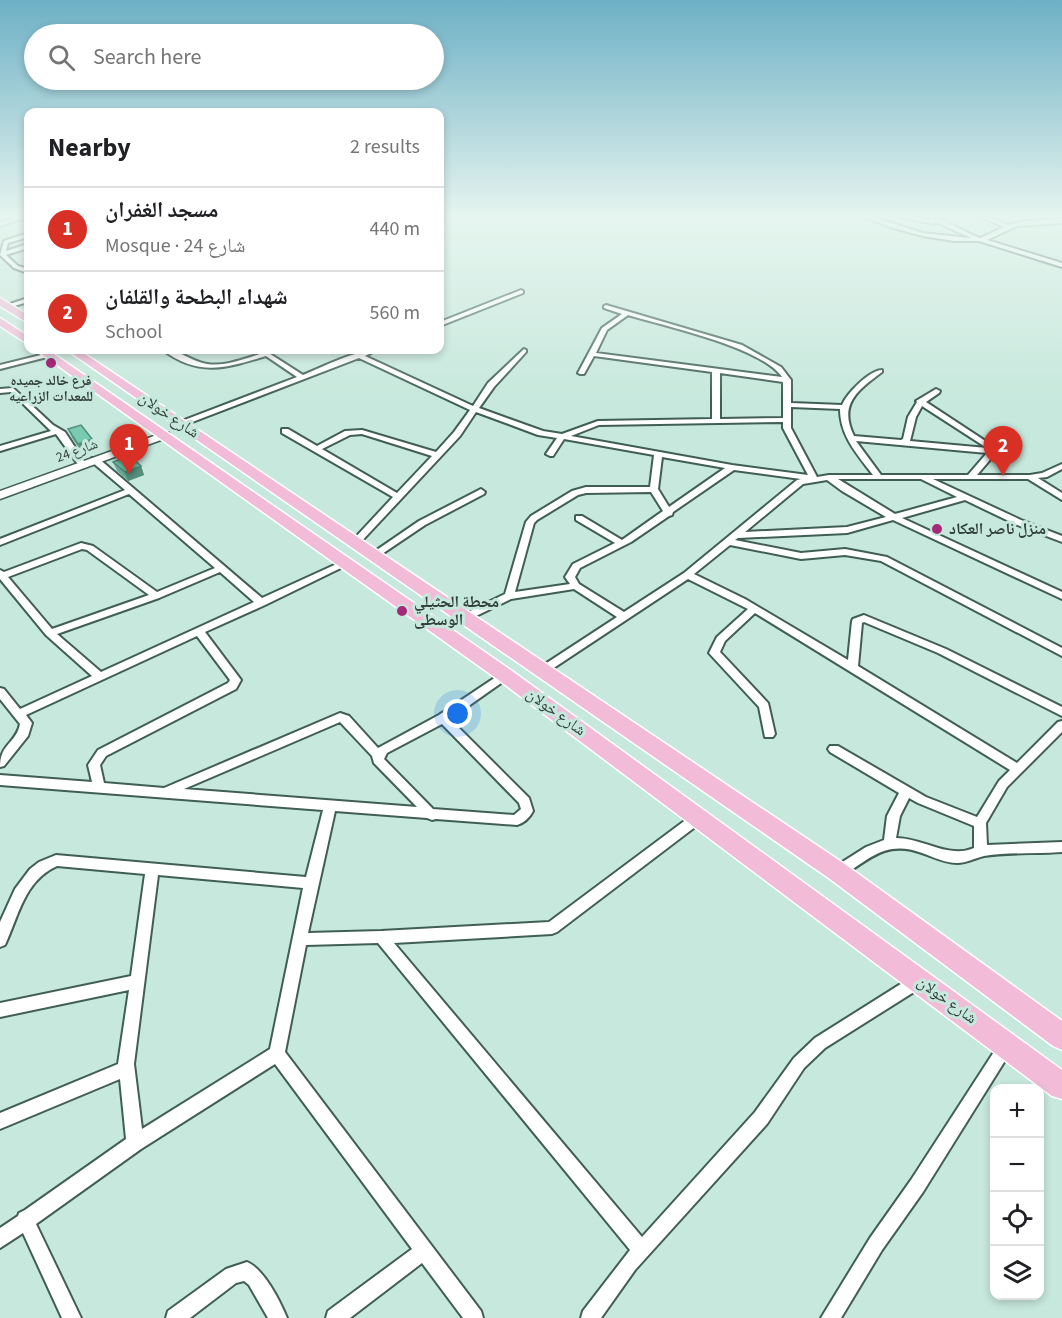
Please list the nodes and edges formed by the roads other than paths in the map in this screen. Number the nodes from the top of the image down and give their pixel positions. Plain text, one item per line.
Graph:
1 (521, 292) dead end
2 (24, 300) edge
3 (4, 303) edge
4 (606, 307) dead end
5 (627, 313) junction
6 (24, 317) edge
7 (444, 318) edge
8 (448, 320) junction
9 (0, 321) edge
10 (444, 322) edge
11 (24, 338) edge
12 (524, 351) dead end
13 (39, 354) edge
14 (48, 354) edge
15 (78, 354) edge
16 (174, 354) edge
17 (267, 354) joint
18 (361, 354) edge
19 (591, 354) junction
20 (358, 355) junction
21 (0, 366) edge
22 (716, 370) junction
23 (880, 370) dead end
24 (582, 373) dead end
25 (301, 377) junction
26 (787, 380) junction
27 (0, 391) edge
28 (936, 391) dead end
29 (920, 401) junction
30 (787, 405) junction
31 (845, 406) junction
32 (474, 409) junction
33 (716, 419) junction
34 (786, 420) junction
35 (182, 424) junction
36 (58, 431) junction
37 (285, 431) dead end
38 (163, 433) junction
39 (562, 437) junction
40 (850, 438) junction
41 (903, 443) junction
42 (0, 449) edge
43 (317, 449) junction
44 (992, 451) junction
45 (658, 453) junction
46 (550, 454) dead end
47 (437, 455) junction
48 (96, 460) junction
49 (80, 461) junction
50 (1062, 466) edge
51 (732, 467) junction
52 (829, 477) junction
53 (879, 477) junction
54 (969, 477) junction
55 (1030, 477) junction
56 (814, 478) junction
57 (922, 478) junction
58 (654, 489) junction
59 (0, 490) edge
60 (129, 491) junction
61 (481, 492) dead end
62 (0, 495) edge
63 (399, 497) junction
64 (964, 498) junction
65 (1062, 498) edge
66 (669, 513) junction
67 (579, 518) dead end
68 (895, 518) junction
69 (738, 535) junction
70 (1062, 539) edge
71 (0, 542) edge
72 (729, 542) junction
73 (355, 543) junction
74 (621, 543) junction
75 (373, 556) junction
76 (344, 564) junction
77 (222, 568) junction
78 (1, 575) edge
79 (687, 575) junction
80 (576, 586) junction
81 (156, 596) junction
82 (509, 596) junction
83 (1062, 596) edge
84 (262, 603) junction
85 (753, 610) junction
86 (465, 616) junction
87 (624, 617) junction
88 (439, 630) junction
89 (199, 632) junction
90 (50, 633) junction
91 (1062, 652) edge
92 (852, 669) junction
93 (543, 671) junction
94 (506, 676) junction
95 (100, 677) junction
96 (0, 692) edge
97 (1062, 712) edge
98 (18, 714) junction
99 (442, 718) junction
100 (1062, 725) edge
101 (769, 734) dead end
102 (834, 749) dead end
103 (378, 755) junction
104 (0, 763) edge
105 (1018, 769) junction
106 (0, 780) edge
107 (99, 787) junction
108 (907, 791) junction
109 (165, 792) junction
110 (330, 805) junction
111 (432, 814) junction
112 (699, 817) junction
113 (980, 823) junction
114 (890, 843) junction
115 (1062, 847) edge
116 (981, 851) junction
117 (152, 870) junction
118 (838, 872) junction
119 (310, 883) junction
120 (381, 937) junction
121 (300, 939) junction
122 (0, 941) edge
123 (920, 980) junction
124 (135, 982) junction
125 (0, 1010) edge
126 (1062, 1037) edge
127 (1007, 1044) junction
128 (277, 1054) junction
129 (126, 1069) junction
130 (1062, 1086) edge
131 (0, 1121) edge
132 (135, 1143) junction
133 (25, 1219) junction
134 (0, 1239) edge
135 (641, 1250) junction
136 (424, 1251) junction
137 (72, 1318) edge
138 (175, 1318) edge
139 (278, 1318) edge
140 (335, 1318) edge
141 (474, 1318) edge
142 (590, 1318) edge
143 (830, 1318) edge

1 - 8 street
2 - 3 street
3 - 6 main road
4 - 5 street
5 - 19 street
5 - 26 street
7 - 8 street
8 - 10 street
9 - 11 main road
12 - 32 street
13 - 21 street
14 - 38 main road, شارع خولان
15 - 35 main road, شارع خولان
16 - 17 street
17 - 25 street
18 - 20 street
19 - 22 street
19 - 24 street
20 - 25 street
20 - 32 street
22 - 26 street
22 - 33 street
23 - 31 street
25 - 35 street
26 - 30 street
27 - 36 street
28 - 29 street
29 - 41 street
29 - 44 street
30 - 31 street
30 - 34 street
31 - 40 street
32 - 39 street
32 - 47 street
33 - 34 street
33 - 39 street
34 - 56 street
35 - 73 main road, شارع خولان
36 - 42 street
36 - 49 street
37 - 43 street
38 - 48 street, شارع 24
38 - 49 street, شارع 24
38 - 76 main road, شارع خولان
39 - 45 street
39 - 46 street
40 - 41 street
40 - 53 street
41 - 44 street
43 - 47 street
43 - 63 street
44 - 54 street
45 - 51 street
45 - 58 street
47 - 63 street
48 - 60 street
48 - 62 street, شارع 24
49 - 59 street, شارع 24
50 - 55 street
51 - 56 street
51 - 66 street
52 - 53 street
52 - 56 street
52 - 68 street
53 - 57 street
54 - 55 street
54 - 57 street
55 - 65 street
56 - 69 street
57 - 64 street
58 - 66 street
58 - 82 street
60 - 71 street
60 - 77 street
61 - 75 street
63 - 73 street
64 - 68 street
64 - 70 street
66 - 74 street
67 - 74 street
68 - 69 street
68 - 83 street
69 - 72 street
72 - 79 street
72 - 91 street
73 - 75 main road, شارع خولان
74 - 80 street
75 - 86 main road, شارع خولان
76 - 84 street
76 - 88 main road, شارع خولان
77 - 81 street
77 - 84 street
78 - 81 street
78 - 90 street
79 - 85 street
79 - 87 street
80 - 82 street
80 - 87 street
81 - 90 street
82 - 86 street
84 - 89 street
85 - 92 street
85 - 101 street
86 - 88 street
86 - 93 main road, شارع خولان
87 - 93 street
88 - 94 main road, شارع خولان
89 - 95 street
89 - 107 street
90 - 95 street
92 - 97 street
92 - 105 street
93 - 118 main road, شارع خولان
94 - 99 street
94 - 112 main road, شارع خولان
95 - 98 street
96 - 98 street
98 - 104 street
99 - 103 street
99 - 111 street
100 - 105 street
102 - 108 street
103 - 109 street
103 - 111 street
105 - 113 street
106 - 107 street
107 - 109 street
108 - 113 street
108 - 114 street
109 - 110 street
110 - 111 street
110 - 119 street
112 - 120 street
112 - 123 main road, شارع خولان
113 - 116 street
114 - 116 street
114 - 118 street
115 - 116 street
117 - 119 street
117 - 122 street
117 - 124 street
118 - 126 main road, شارع خولان
119 - 121 street
120 - 121 street
120 - 135 street
121 - 128 street
123 - 127 main road, شارع خولان
123 - 135 street
124 - 125 street
124 - 129 street
127 - 130 main road, شارع خولان
127 - 143 street
128 - 132 street
128 - 136 street
129 - 131 street
129 - 132 street
132 - 133 street
133 - 134 street
133 - 137 street
135 - 142 street
136 - 140 street
136 - 141 street
138 - 139 street

